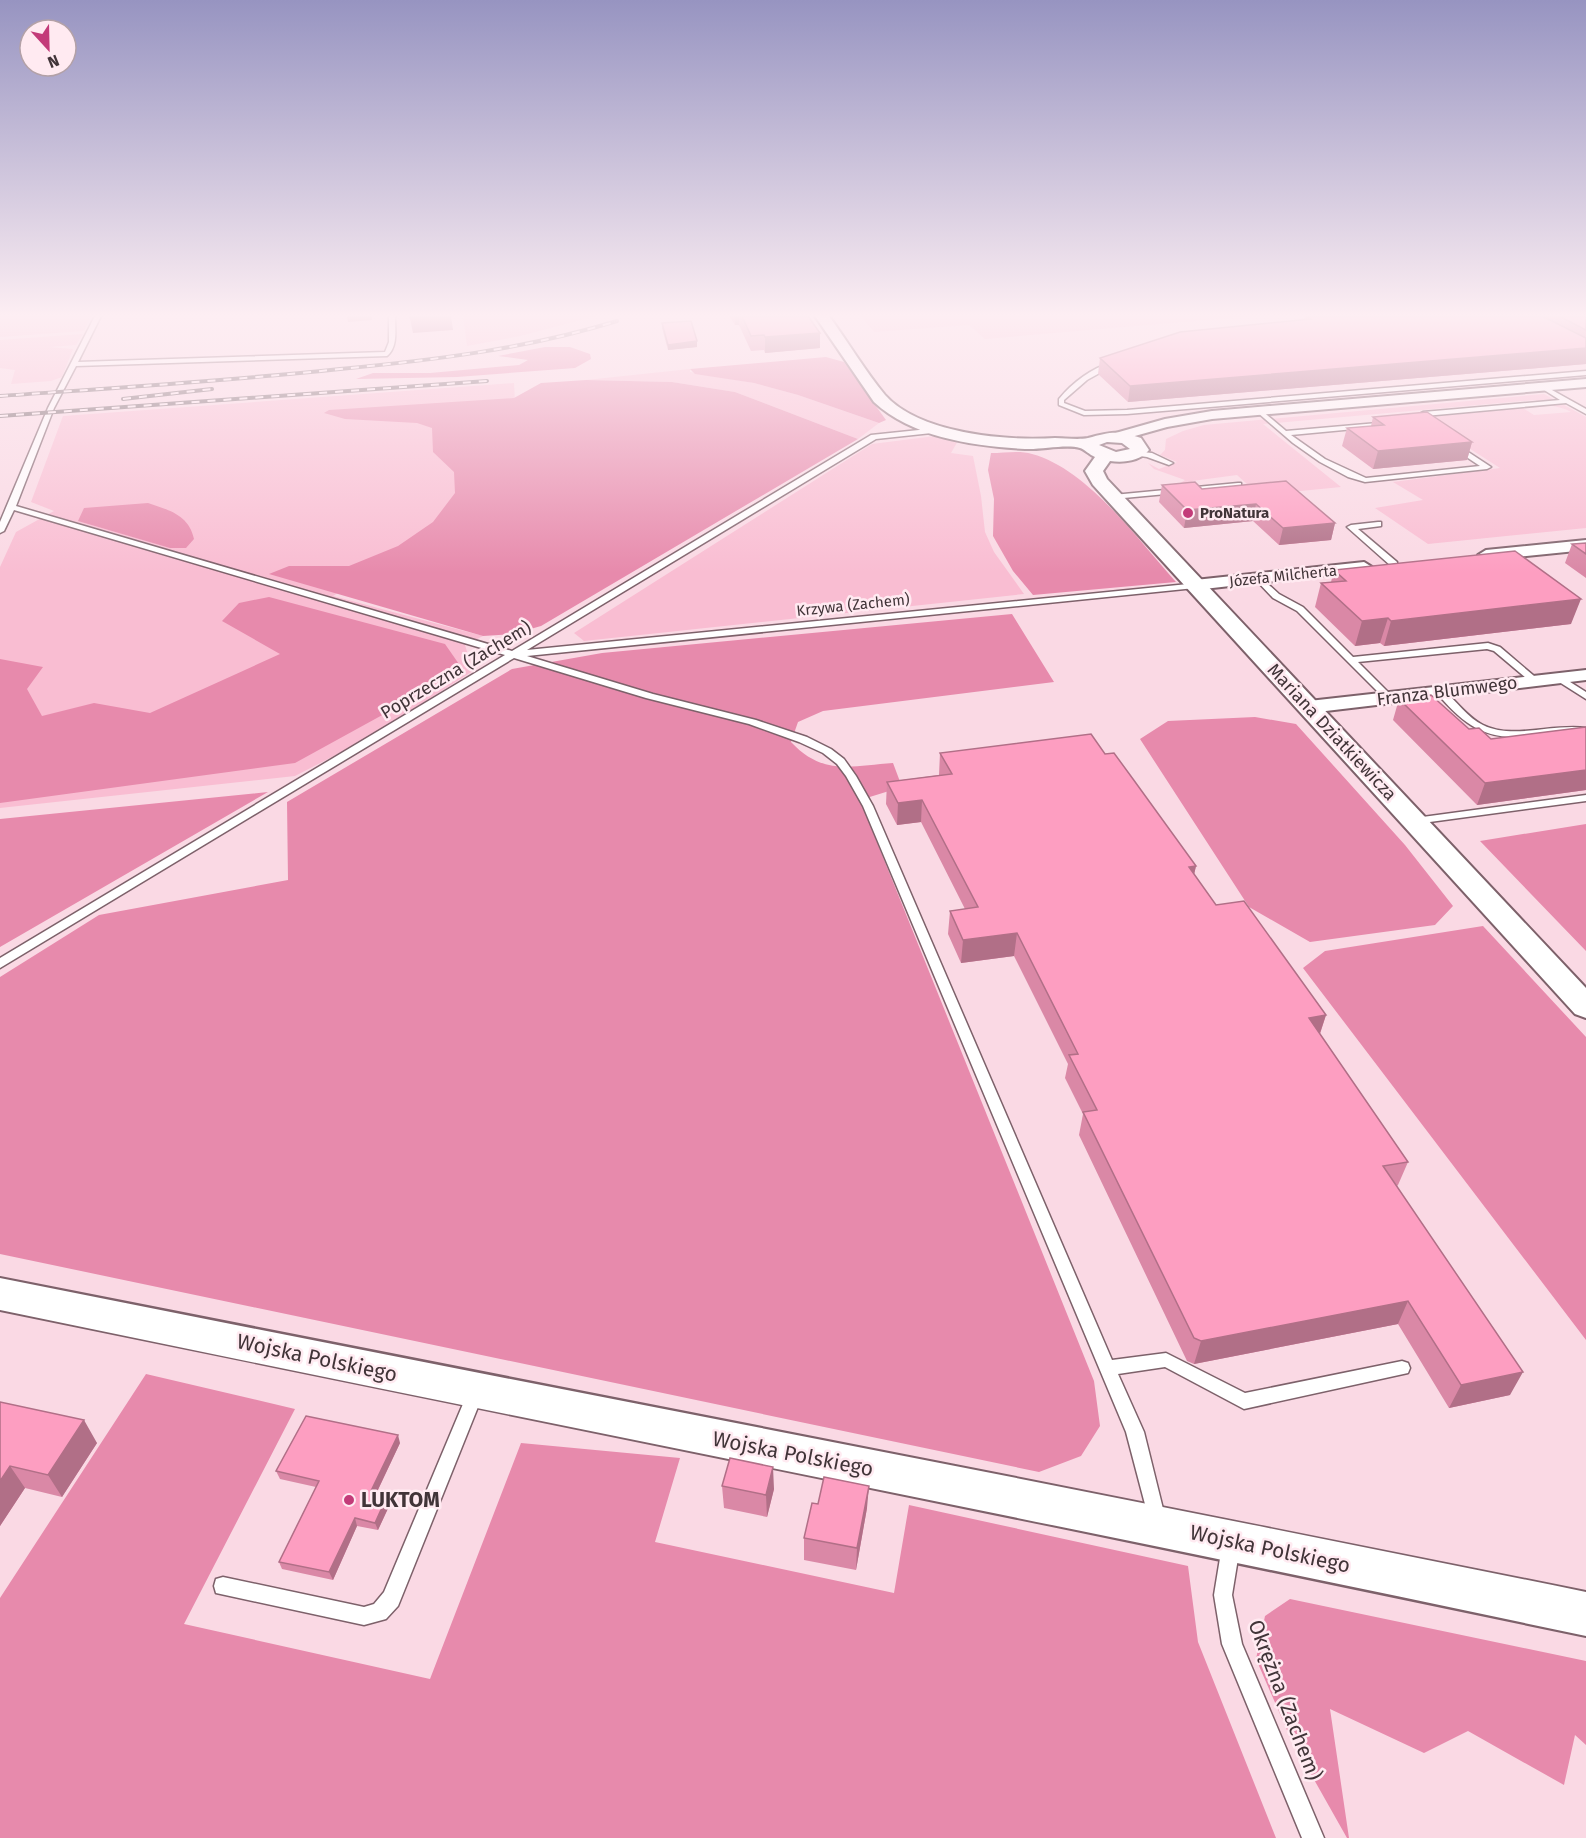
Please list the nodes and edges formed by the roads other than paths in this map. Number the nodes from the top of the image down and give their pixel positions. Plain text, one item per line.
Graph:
1 (54, 402) edge
2 (883, 402) edge
3 (1061, 402) edge
4 (1245, 402) edge
5 (1363, 402) edge
6 (1560, 402) edge
7 (1570, 402) edge
8 (1584, 409) edge
9 (1259, 411) junction
10 (1184, 420) junction
11 (1399, 423) edge
12 (1423, 424) edge
13 (938, 430) junction
14 (1284, 433) junction
15 (1450, 442) edge
16 (1101, 446) junction
17 (1137, 449) junction
18 (1168, 463) dead end
19 (1238, 485) edge
20 (1113, 497) junction
21 (11, 507) junction
22 (1378, 524) dead end
23 (0, 531) edge
24 (1586, 545) edge
25 (1473, 556) edge
26 (1400, 564) joint
27 (1258, 578) junction
28 (1195, 585) junction
29 (514, 654) junction
30 (1351, 660) junction
31 (1586, 675) edge
32 (1559, 678) junction
33 (1535, 681) junction
34 (1441, 692) junction
35 (1586, 696) edge
36 (1389, 698) junction
37 (1309, 707) junction
38 (1586, 731) edge
39 (1586, 798) edge
40 (1415, 821) junction
41 (0, 964) edge
42 (1586, 1007) edge
43 (0, 1294) edge
44 (1107, 1368) junction
45 (1402, 1368) dead end
46 (476, 1391) junction
47 (1158, 1525) junction
48 (1232, 1542) junction
49 (223, 1586) dead end
50 (1586, 1614) edge
51 (1313, 1838) edge

1 - 21 lane
2 - 13 street
3 - 4 lane
5 - 9 street
6 - 12 lane
7 - 8 lane
9 - 10 street
9 - 14 lane
10 - 16 street
10 - 17 street
11 - 14 lane
13 - 16 street
13 - 29 lane, Poprzeczna (Zachem)
14 - 15 lane
16 - 17 street
16 - 20 street, Mariana Dziatkiewicza
17 - 18 lane
19 - 20 lane
20 - 28 street, Mariana Dziatkiewicza
21 - 23 lane
21 - 29 lane
22 - 26 lane
24 - 25 street
26 - 27 street, Józefa Milcherta
27 - 28 street, Józefa Milcherta
27 - 30 lane
28 - 29 lane, Krzywa (Zachem)
28 - 37 street, Mariana Dziatkiewicza
29 - 41 lane, Poprzeczna (Zachem)
29 - 44 lane
30 - 33 lane
30 - 36 lane
31 - 32 street, Franza Blumwego
32 - 33 street, Franza Blumwego
32 - 35 lane
33 - 34 street, Franza Blumwego
34 - 36 street, Franza Blumwego
34 - 38 lane
36 - 37 street, Franza Blumwego
37 - 40 street, Mariana Dziatkiewicza
39 - 40 lane
40 - 42 street, Mariana Dziatkiewicza
43 - 46 street, Wojska Polskiego
44 - 45 lane
44 - 47 lane
46 - 47 street, Wojska Polskiego
46 - 49 lane
47 - 48 street, Wojska Polskiego
48 - 50 street, Wojska Polskiego
48 - 51 lane, Okrężna (Zachem)

